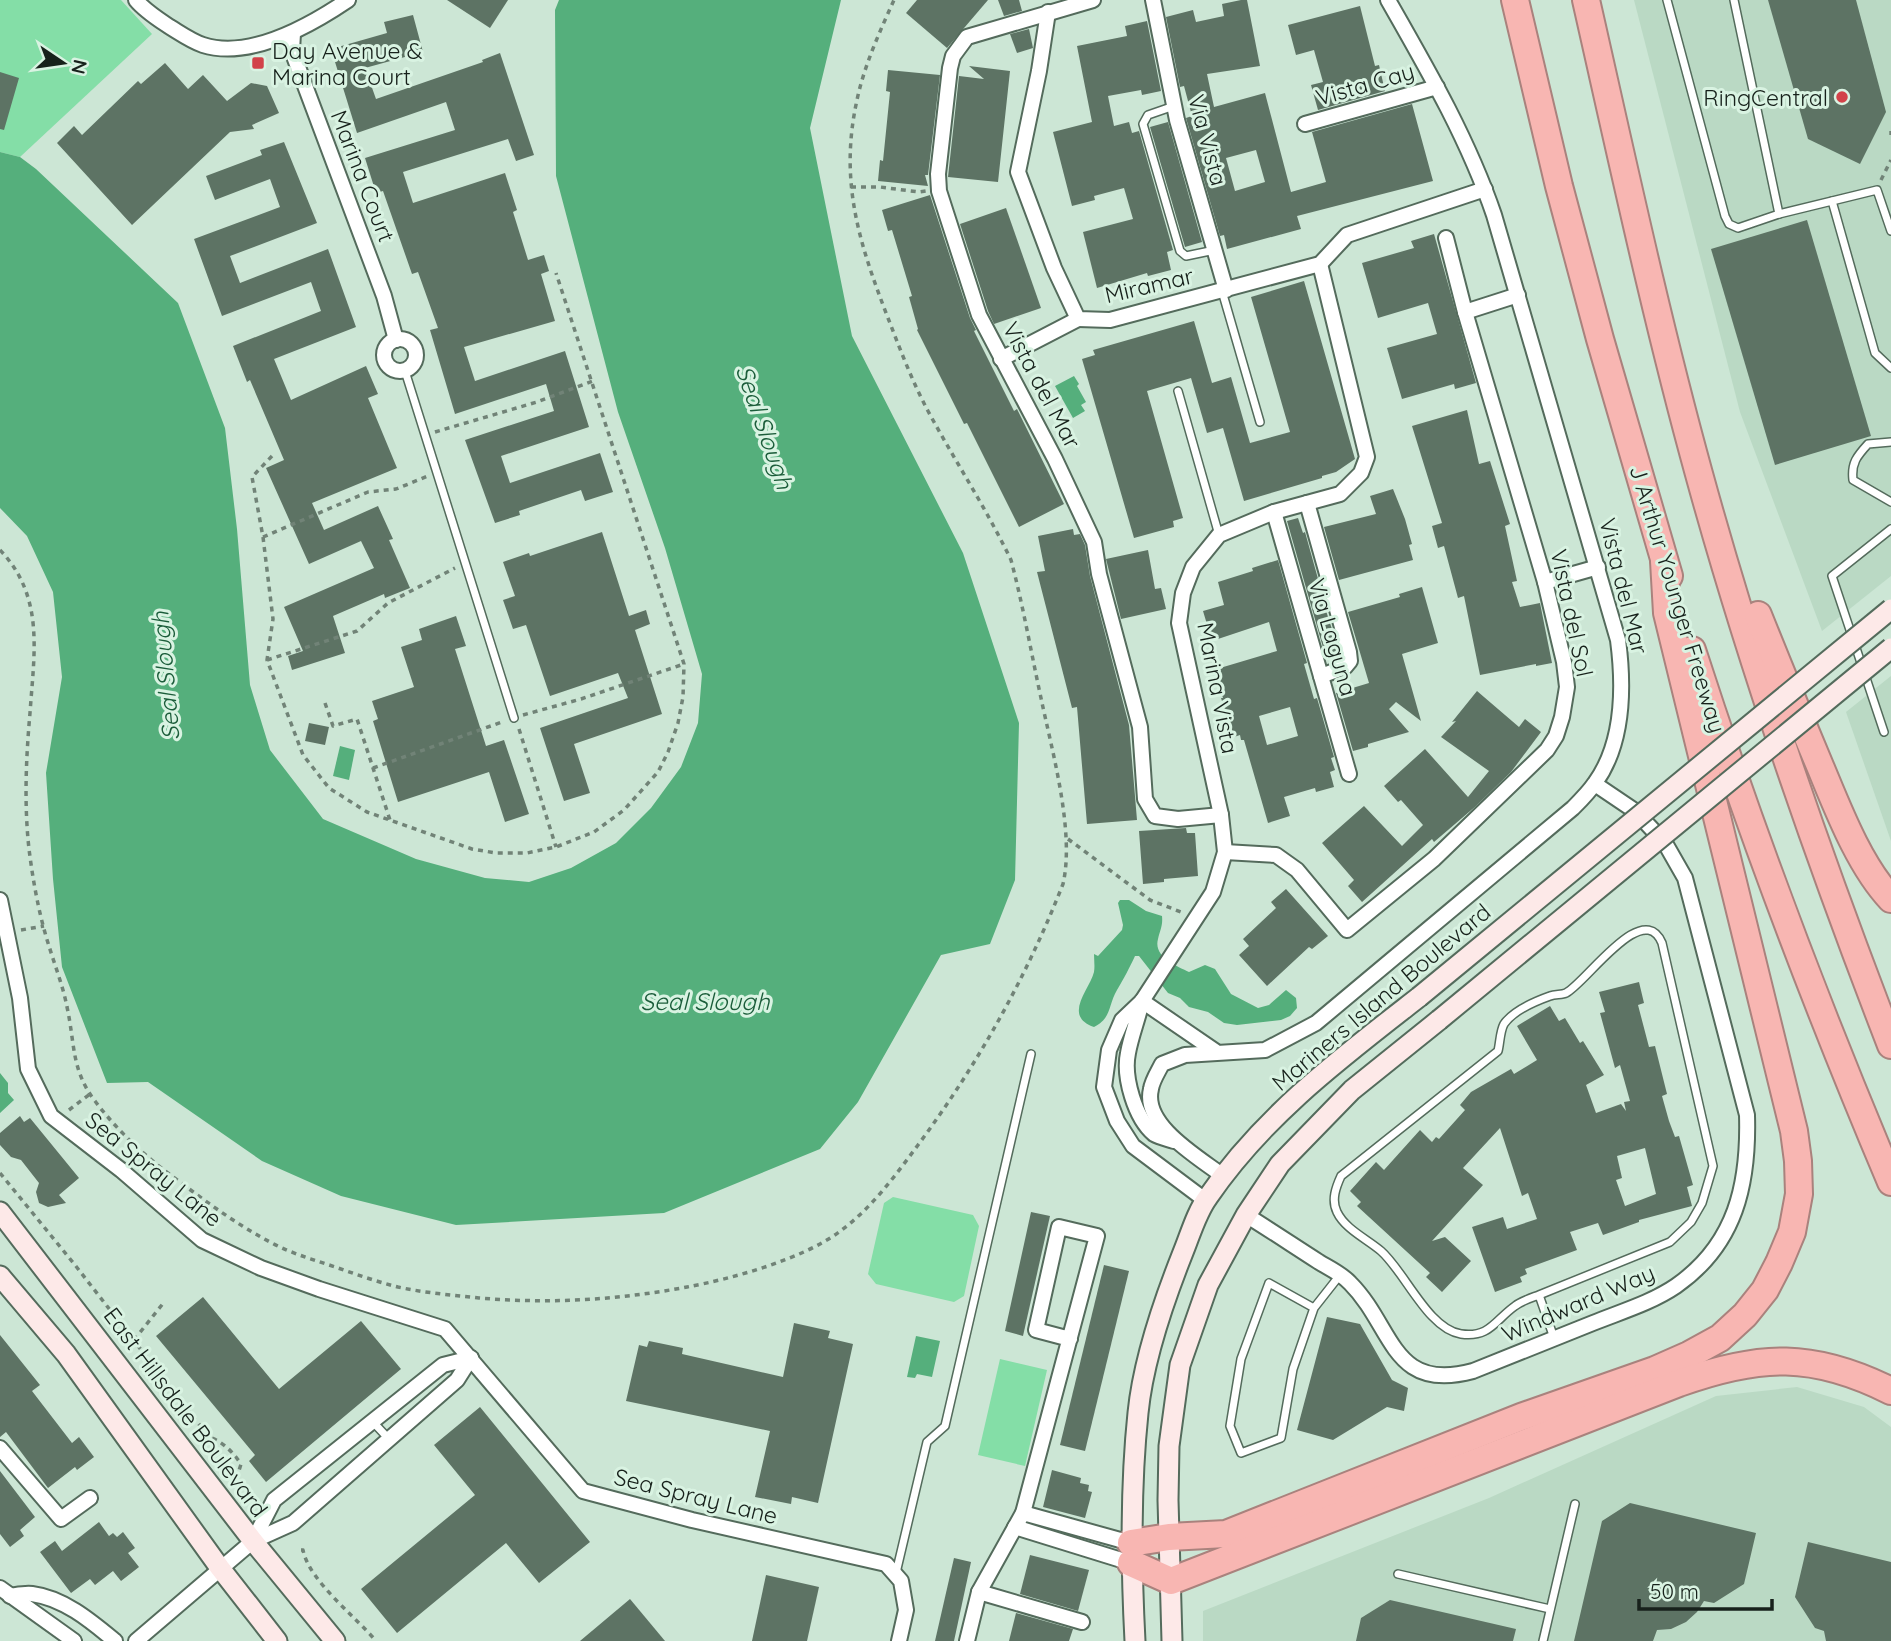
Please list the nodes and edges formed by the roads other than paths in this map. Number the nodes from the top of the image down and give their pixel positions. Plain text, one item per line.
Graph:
1 (136, 0) edge
2 (348, 0) edge
3 (1093, 0) edge
4 (1153, 0) edge
5 (1388, 0) edge
6 (1515, 0) edge
7 (1586, 0) edge
8 (1667, 0) edge
9 (1734, 0) edge
10 (1048, 12) junction
11 (293, 33) junction
12 (1437, 87) junction
13 (1174, 106) junction
14 (1305, 124) dead end
15 (1485, 189) junction
16 (1832, 201) junction
17 (1779, 214) junction
18 (1891, 231) edge
19 (1446, 238) dead end
20 (1214, 250) junction
21 (1320, 264) junction
22 (1224, 290) junction
23 (1518, 295) junction
24 (1465, 312) junction
25 (1077, 319) junction
26 (396, 340) junction
27 (1001, 359) junction
28 (1891, 368) edge
29 (405, 371) junction
30 (1178, 391) dead end
31 (1260, 422) dead end
32 (1891, 442) edge
33 (1699, 475) junction
34 (1891, 502) edge
35 (1307, 503) junction
36 (1274, 512) junction
37 (1891, 529) edge
38 (1219, 535) junction
39 (1664, 561) junction
40 (1598, 567) junction
41 (1545, 582) junction
42 (1891, 609) edge
43 (1891, 648) edge
44 (1321, 676) junction
45 (514, 718) road end
46 (1884, 732) dead end
47 (1349, 774) dead end
48 (1595, 784) junction
49 (1221, 815) junction
50 (1225, 852) junction
51 (0, 900) edge
52 (1891, 900) edge
53 (1142, 1001) junction
54 (1891, 1045) edge
55 (1215, 1051) junction
56 (1031, 1054) dead end
57 (1179, 1143) junction
58 (1223, 1176) junction
59 (1891, 1182) edge
60 (1205, 1200) junction
61 (0, 1212) edge
62 (1245, 1215) junction
63 (1340, 1275) junction
64 (0, 1276) edge
65 (1539, 1295) junction
66 (1314, 1308) junction
67 (1070, 1339) junction
68 (1555, 1339) junction
69 (471, 1358) junction
70 (1891, 1391) edge
71 (372, 1421) junction
72 (388, 1438) junction
73 (0, 1448) edge
74 (90, 1498) dead end
75 (1575, 1504) dead end
76 (1023, 1513) junction
77 (1015, 1527) junction
78 (1169, 1537) junction
79 (253, 1541) junction
80 (1131, 1553) junction
81 (219, 1568) junction
82 (1398, 1574) dead end
83 (896, 1575) junction
84 (1171, 1581) junction
85 (5, 1592) edge
86 (979, 1592) junction
87 (1550, 1609) junction
88 (1082, 1622) dead end
89 (74, 1641) edge
90 (115, 1641) edge
91 (136, 1641) edge
92 (277, 1641) edge
93 (335, 1641) edge
94 (898, 1641) edge
95 (967, 1641) edge
96 (1135, 1641) edge
97 (1172, 1641) edge
98 (1543, 1641) edge

1 - 11 street
2 - 11 street
3 - 10 street, Vista del Mar
4 - 13 street, Via Vista
5 - 12 street, Vista del Mar
6 - 39 highway, J Arthur Younger Freeway
7 - 33 highway
8 - 17 lane
9 - 17 lane
10 - 25 street, Miramar
10 - 27 street, Vista del Mar
11 - 26 street, Marina Court
12 - 14 street, Vista Cay
12 - 15 street, Vista del Mar
13 - 20 street, Via Vista
13 - 20 lane
15 - 21 street
15 - 23 street, Vista del Mar
16 - 17 lane
16 - 18 lane
16 - 28 lane
19 - 24 street, Vista del Sol
20 - 22 street, Via Vista
21 - 22 street, Miramar
21 - 35 street, Marina Vista
22 - 25 street, Miramar
22 - 31 lane
23 - 24 street
23 - 40 street, Vista del Mar
24 - 41 street, Vista del Sol
25 - 27 street
26 - 29 street
26 - 29 street
27 - 49 street, Vista del Mar
29 - 45 lane
30 - 38 lane
32 - 34 lane
33 - 52 highway
33 - 54 highway
35 - 36 street, Marina Vista
35 - 44 street
36 - 38 street, Marina Vista
36 - 44 street, Via Laguna
37 - 46 lane
38 - 49 street, Marina Vista
39 - 59 highway, J Arthur Younger Freeway
39 - 78 highway
40 - 41 street, Vista del Sol
40 - 48 street, Vista del Mar
41 - 50 street, Vista del Sol
42 - 58 main road, Mariners Island Boulevard, bridge
43 - 62 main road, bridge
44 - 47 street, Via Laguna
48 - 55 street, Vista del Mar
48 - 68 street, Windward Way
49 - 50 street, Marina Vista
50 - 53 street, Marina Vista
51 - 69 street, Sea Spray Lane
53 - 55 street
53 - 57 street, Marina Vista
53 - 60 street, Marina Vista
55 - 57 street, Vista del Mar
56 - 83 lane
57 - 58 street, Vista del Mar
58 - 60 main road, Mariners Island Boulevard
60 - 80 main road, Mariners Island Boulevard
61 - 79 main road, East Hillsdale Boulevard
62 - 63 street, Windward Way
62 - 78 main road
63 - 66 lane
63 - 68 street, Windward Way
64 - 81 main road
65 - 65 lane
65 - 68 lane
66 - 66 lane
67 - 67 street
67 - 76 street
69 - 71 street
69 - 72 street
69 - 83 street, Sea Spray Lane
70 - 84 highway
71 - 72 lane
71 - 79 street
72 - 79 street
73 - 74 street
75 - 87 lane
76 - 77 street
76 - 80 street
77 - 80 street
77 - 86 street
78 - 80 highway
78 - 84 main road
79 - 81 street
79 - 93 main road, East Hillsdale Boulevard
80 - 84 highway
80 - 96 main road, Mariners Island Boulevard
81 - 91 street
81 - 92 main road
82 - 87 lane
83 - 94 street
84 - 97 main road
85 - 89 street
85 - 90 street
86 - 88 street
86 - 95 street
87 - 98 lane

